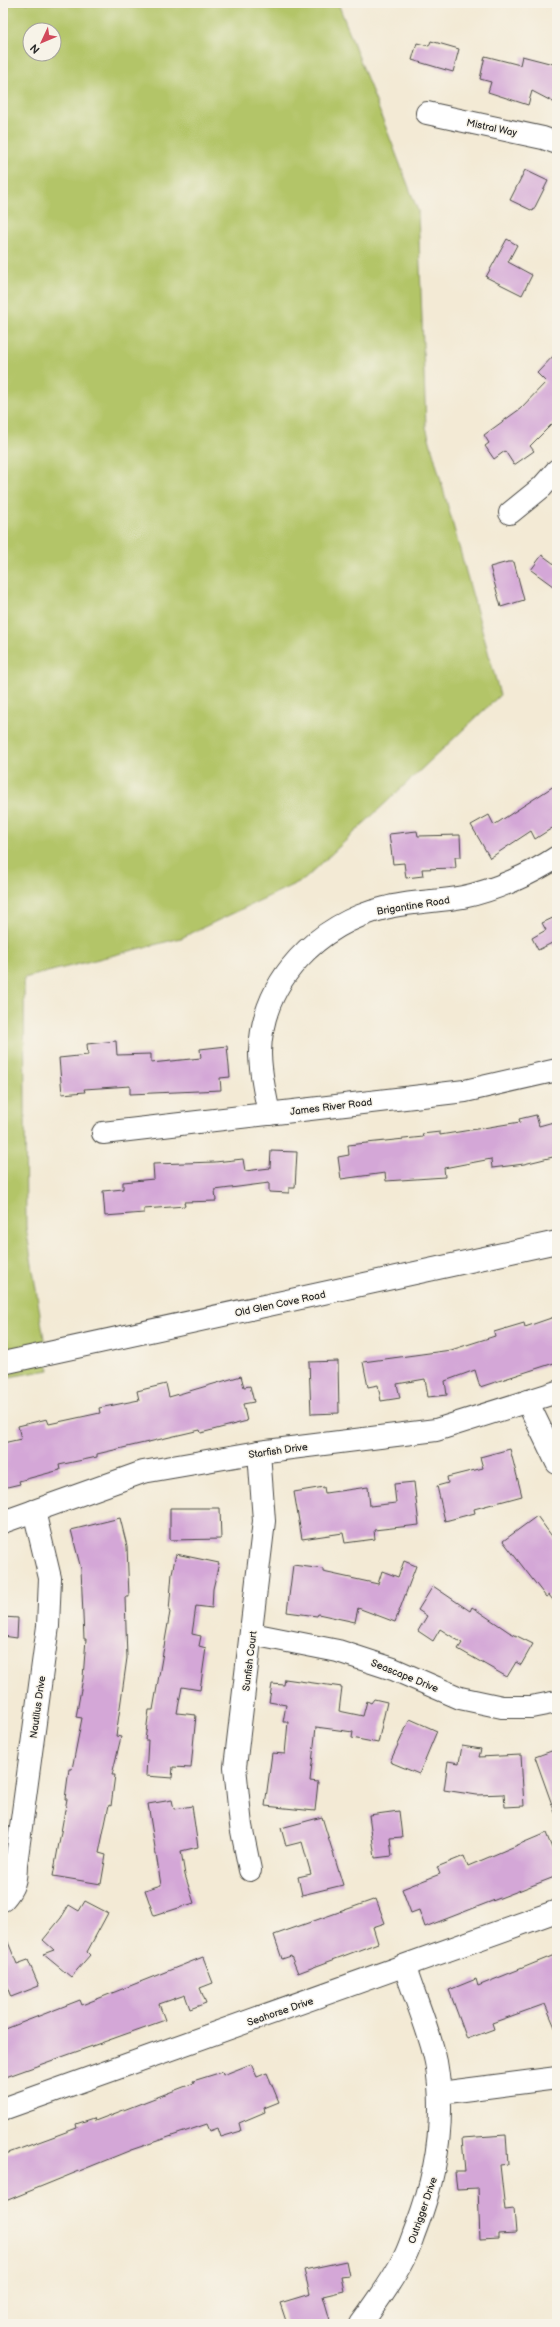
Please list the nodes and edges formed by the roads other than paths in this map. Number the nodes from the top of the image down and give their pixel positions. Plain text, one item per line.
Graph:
1 (426, 113) dead end
2 (557, 143) edge
3 (557, 470) edge
4 (510, 513) dead end
5 (557, 857) edge
6 (557, 1070) edge
7 (269, 1114) junction
8 (103, 1133) dead end
9 (557, 1242) edge
10 (3, 1363) edge
11 (557, 1392) edge
12 (527, 1401) junction
13 (259, 1452) junction
14 (557, 1463) edge
15 (34, 1511) junction
16 (3, 1522) edge
17 (252, 1634) junction
18 (557, 1702) edge
19 (250, 1870) dead end
20 (3, 1900) edge
21 (557, 1911) edge
22 (405, 1967) junction
23 (557, 2078) edge
24 (440, 2093) junction
25 (3, 2108) edge
26 (361, 2324) edge

1 - 2 street, Mistral Way
3 - 4 street
5 - 7 street, Brigantine Road
6 - 7 street, James River Road
7 - 8 street, James River Road
9 - 10 street, Old Glen Cove Road
11 - 12 street, Starfish Drive
12 - 13 street, Starfish Drive
12 - 14 street
13 - 15 street, Starfish Drive
13 - 17 street, Sunfish Court
15 - 16 street, Starfish Drive
15 - 20 street, Nautilus Drive
17 - 18 street, Seascape Drive
17 - 19 street, Sunfish Court
21 - 22 street, Seahorse Drive
22 - 24 street, Outrigger Drive
22 - 25 street, Seahorse Drive
23 - 24 street
24 - 26 street, Outrigger Drive

